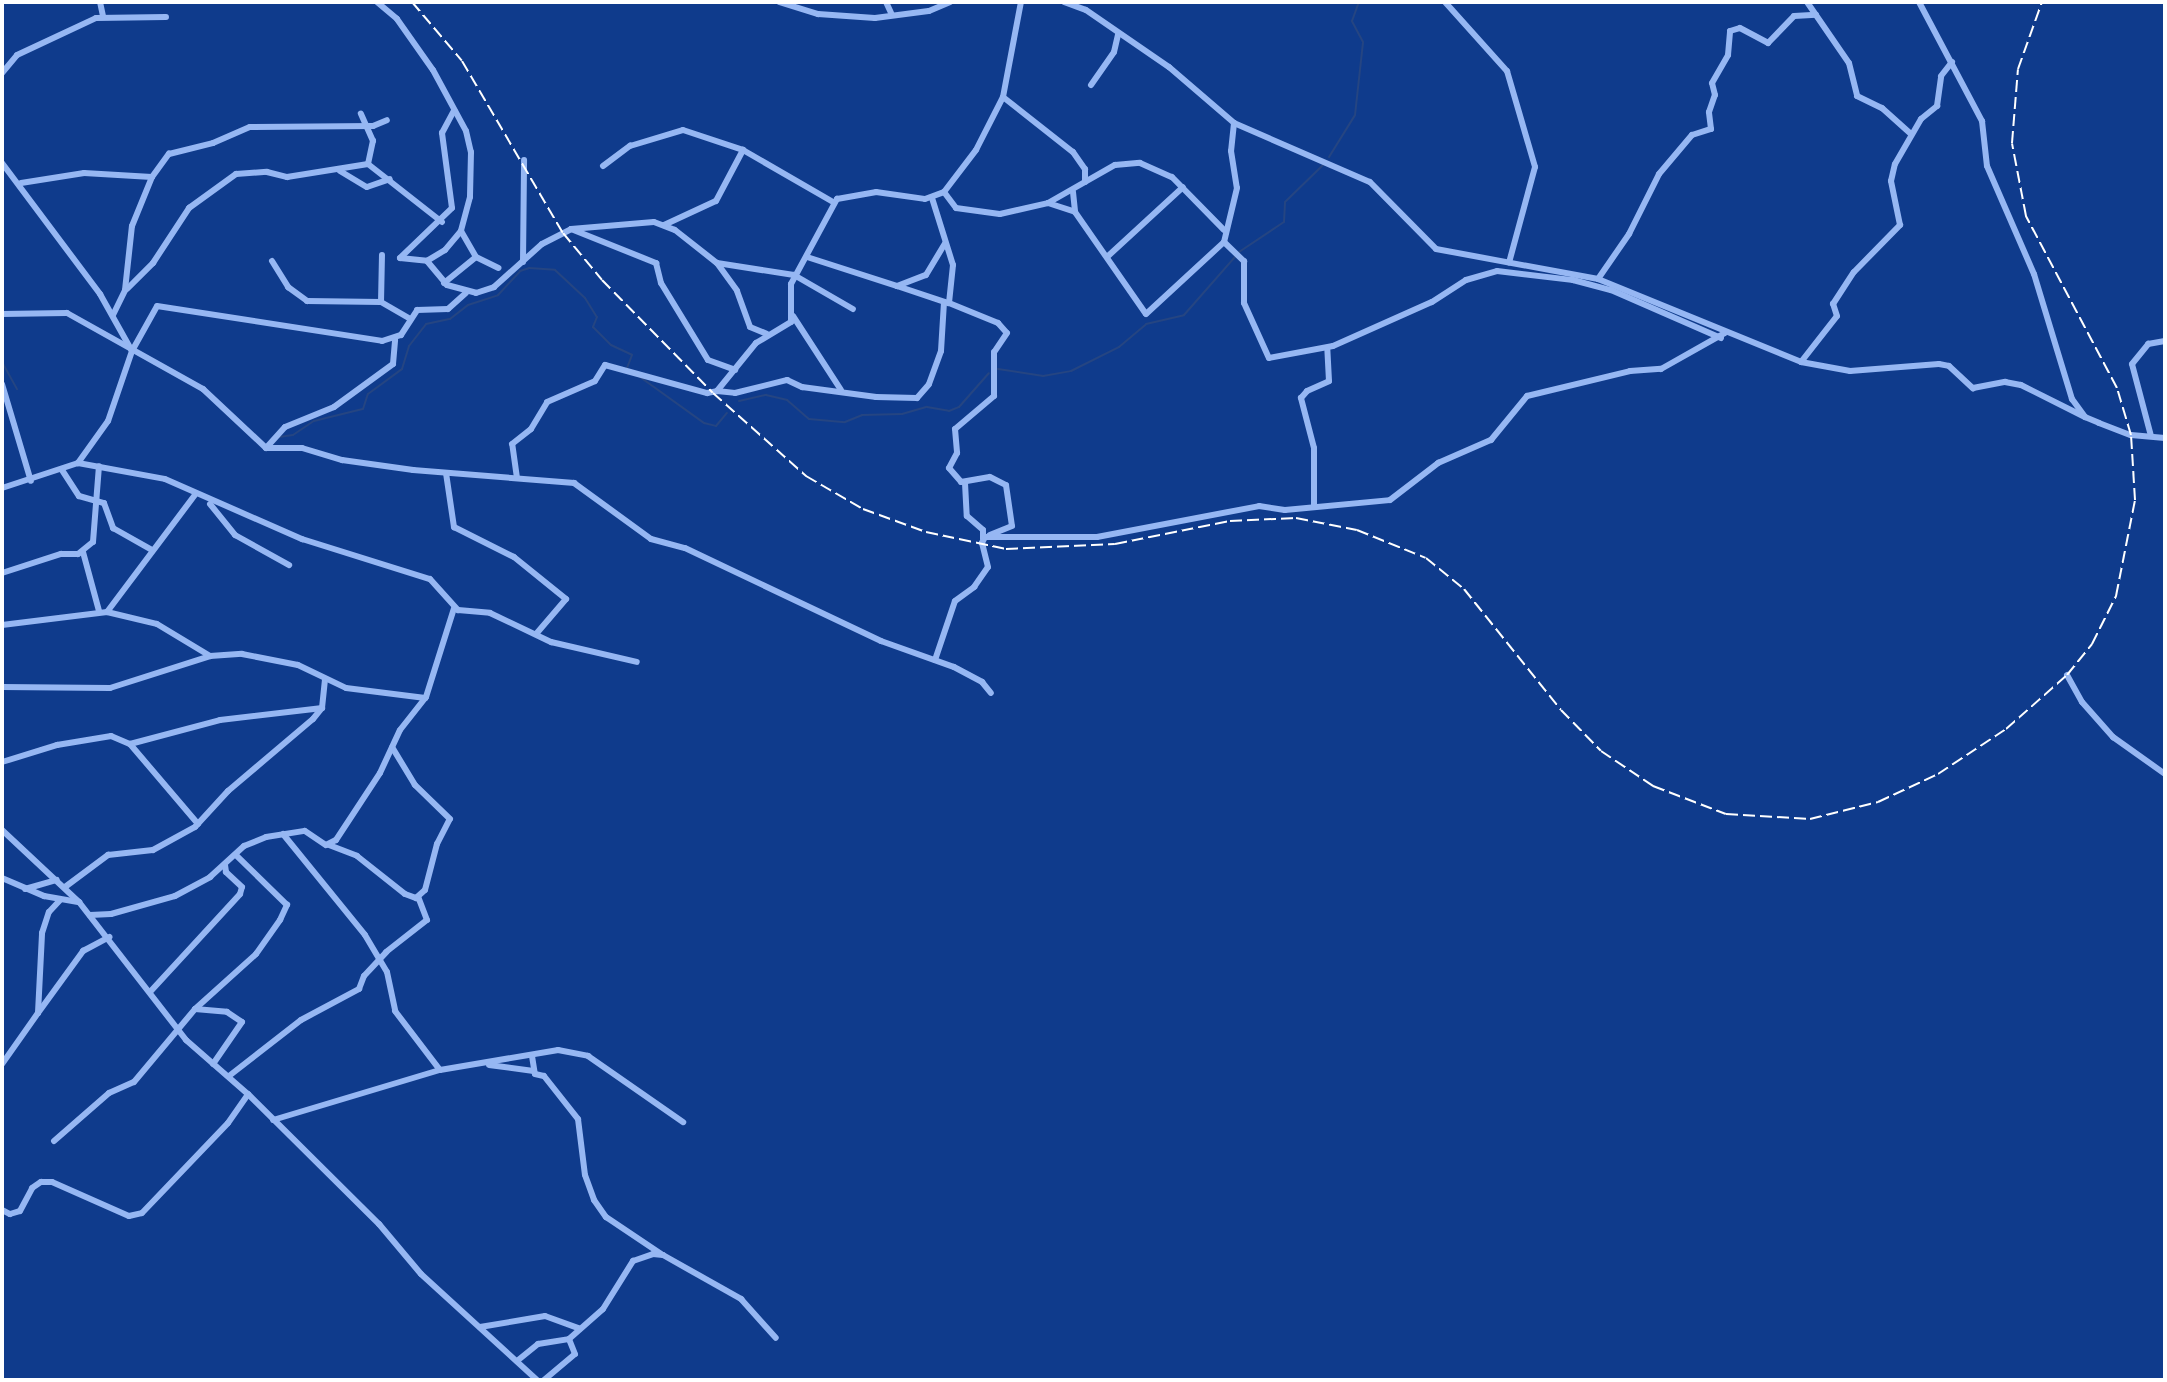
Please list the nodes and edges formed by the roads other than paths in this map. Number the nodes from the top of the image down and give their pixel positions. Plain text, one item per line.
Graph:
1 (100, 2) edge
2 (377, 2) edge
3 (779, 2) edge
4 (886, 2) edge
5 (950, 2) edge
6 (1021, 2) edge
7 (1063, 2) edge
8 (1079, 2) edge
9 (1445, 2) edge
10 (1807, 2) edge
11 (1919, 2) edge
12 (801, 5) edge
13 (1086, 10) junction
14 (892, 15) junction
15 (1816, 15) junction
16 (103, 16) junction
17 (166, 17) dead end
18 (1118, 34) junction
19 (1952, 62) junction
20 (2, 70) edge
21 (1091, 85) dead end
22 (1003, 97) junction
23 (454, 110) junction
24 (361, 114) dead end
25 (387, 120) dead end
26 (1234, 123) junction
27 (368, 126) junction
28 (1911, 134) junction
29 (743, 150) junction
30 (524, 160) dead end
31 (2, 163) edge
32 (368, 164) junction
33 (603, 166) dead end
34 (339, 170) junction
35 (152, 177) junction
36 (390, 179) junction
37 (1085, 182) junction
38 (21, 183) junction
39 (1183, 187) junction
40 (944, 192) junction
41 (1073, 192) junction
42 (932, 198) junction
43 (833, 202) junction
44 (1048, 203) junction
45 (449, 212) junction
46 (1075, 212) junction
47 (466, 216) junction
48 (442, 222) junction
49 (664, 225) junction
50 (571, 229) junction
51 (1224, 230) junction
52 (461, 231) junction
53 (1224, 242) junction
54 (945, 243) junction
55 (382, 255) dead end
56 (476, 257) junction
57 (807, 257) junction
58 (1107, 257) junction
59 (272, 261) dead end
60 (427, 261) junction
61 (523, 261) junction
62 (1509, 263) junction
63 (717, 264) junction
64 (499, 268) dead end
65 (794, 275) junction
66 (1598, 279) junction
67 (444, 283) junction
68 (897, 286) junction
69 (125, 290) junction
70 (466, 293) junction
71 (381, 302) junction
72 (946, 302) junction
73 (853, 309) dead end
74 (2, 313) edge
75 (114, 315) junction
76 (793, 316) junction
77 (411, 319) junction
78 (767, 334) junction
79 (1723, 336) junction
80 (395, 340) junction
81 (2165, 341) edge
82 (1326, 348) junction
83 (132, 351) junction
84 (1801, 362) junction
85 (735, 370) junction
86 (2, 384) edge
87 (841, 390) junction
88 (717, 391) junction
89 (2085, 417) junction
90 (2151, 436) junction
91 (2165, 438) edge
92 (266, 448) junction
93 (78, 463) junction
94 (99, 466) junction
95 (62, 470) junction
96 (446, 473) junction
97 (517, 478) junction
98 (31, 481) junction
99 (965, 483) junction
100 (2, 488) edge
101 (195, 495) junction
102 (96, 501) junction
103 (209, 502) junction
104 (1314, 505) junction
105 (986, 538) junction
106 (152, 550) junction
107 (83, 552) junction
108 (289, 565) dead end
109 (2, 573) edge
110 (454, 608) junction
111 (103, 612) junction
112 (2, 625) edge
113 (536, 635) junction
114 (211, 656) junction
115 (935, 660) junction
116 (637, 662) dead end
117 (2067, 676) dead end
118 (325, 679) junction
119 (2, 687) edge
120 (991, 693) dead end
121 (425, 698) junction
122 (322, 708) junction
123 (130, 744) junction
124 (392, 747) junction
125 (2, 762) edge
126 (2165, 774) edge
127 (198, 824) junction
128 (2, 830) edge
129 (283, 834) junction
130 (330, 845) junction
131 (236, 855) junction
132 (225, 865) junction
133 (2, 877) edge
134 (57, 880) junction
135 (65, 887) junction
136 (25, 889) junction
137 (418, 897) junction
138 (60, 900) junction
139 (79, 902) junction
140 (90, 915) junction
141 (109, 937) junction
142 (379, 961) junction
143 (150, 992) junction
144 (195, 1009) junction
145 (38, 1013) junction
146 (177, 1030) junction
147 (532, 1056) junction
148 (484, 1063) junction
149 (2, 1064) edge
150 (213, 1064) junction
151 (440, 1070) junction
152 (534, 1071) junction
153 (229, 1076) junction
154 (248, 1094) junction
155 (273, 1120) junction
156 (683, 1122) dead end
157 (54, 1141) dead end
158 (2, 1210) edge
159 (661, 1254) junction
160 (480, 1327) junction
161 (580, 1329) junction
162 (776, 1338) dead end
163 (569, 1339) junction
164 (517, 1362) junction
165 (537, 1380) edge
166 (544, 1380) edge

1 - 16 street
2 - 23 street
3 - 12 street
4 - 14 street
5 - 14 street
6 - 22 street
7 - 13 street
8 - 13 street
9 - 62 street
10 - 15 street
11 - 19 street
12 - 14 street
13 - 18 street
15 - 28 street
15 - 66 street
16 - 17 street
16 - 20 street
18 - 21 street
18 - 26 street
19 - 28 street
19 - 89 street
22 - 37 street
22 - 40 street
23 - 45 street
23 - 47 street
24 - 27 street
25 - 27 street
26 - 51 street
26 - 62 street
27 - 32 street
27 - 35 street
28 - 84 street
29 - 33 street
29 - 43 street
29 - 49 street
30 - 61 street
31 - 38 street
32 - 34 street
32 - 36 street
34 - 36 street
34 - 69 street
35 - 38 street
35 - 69 street
36 - 48 street
37 - 39 street
37 - 41 street
38 - 75 street
39 - 51 street
39 - 58 street
40 - 42 street
40 - 44 street
41 - 44 street
41 - 46 street
42 - 43 street
42 - 54 street
43 - 57 street
44 - 46 street
45 - 47 street
45 - 48 street
46 - 58 street
47 - 52 street
48 - 60 street
49 - 50 street
49 - 63 street
50 - 61 street
50 - 85 street
51 - 53 street
52 - 56 street
52 - 60 street
53 - 58 street
53 - 82 street
54 - 68 street
54 - 72 street
55 - 71 street
56 - 64 street
56 - 67 street
57 - 65 street
57 - 68 street
59 - 71 street
60 - 67 street
61 - 70 street
62 - 66 street
63 - 65 street
63 - 78 street
65 - 73 street
65 - 76 street
66 - 79 street
67 - 70 street
68 - 72 street
69 - 75 street
70 - 77 street
71 - 77 street
72 - 87 street
72 - 99 street
74 - 83 street
75 - 83 street
76 - 78 street
76 - 87 street
77 - 80 street
78 - 85 street
79 - 82 street
79 - 84 street
79 - 104 street
80 - 83 street
80 - 92 street
81 - 90 street
82 - 104 street
83 - 92 street
83 - 93 street
84 - 89 street
85 - 88 street
86 - 98 street
87 - 88 street
88 - 97 street
89 - 90 street
90 - 91 street
92 - 96 street
93 - 94 street
93 - 95 street
94 - 101 street
94 - 102 street
95 - 98 street
95 - 102 street
96 - 97 street
96 - 113 street
97 - 115 street
98 - 100 street
99 - 105 street
99 - 105 street
101 - 103 street
101 - 106 street
102 - 106 street
102 - 107 street
103 - 108 street
103 - 110 street
104 - 105 street
105 - 115 street
106 - 111 street
107 - 109 street
107 - 111 street
110 - 113 street
110 - 121 street
111 - 112 street
111 - 114 street
113 - 116 street
114 - 118 street
114 - 119 street
115 - 120 street
117 - 126 street
118 - 121 street
118 - 122 street
121 - 124 street
122 - 123 street
122 - 127 street
123 - 125 street
123 - 127 street
124 - 130 street
124 - 137 street
127 - 135 street
128 - 134 street
129 - 130 street
129 - 131 street
129 - 142 street
130 - 137 street
131 - 132 street
131 - 144 street
132 - 140 street
132 - 143 street
133 - 136 street
134 - 135 street
134 - 136 street
135 - 139 street
136 - 138 street
137 - 142 street
138 - 139 street
138 - 145 street
139 - 140 street
140 - 141 street
141 - 143 street
141 - 145 street
142 - 151 street
142 - 153 street
143 - 146 street
144 - 146 street
144 - 150 street
145 - 149 street
146 - 150 street
146 - 157 street
147 - 148 street
147 - 152 street
147 - 156 street
148 - 151 street
148 - 152 street
150 - 153 street
151 - 155 street
152 - 159 street
153 - 154 street
154 - 155 street
154 - 158 street
155 - 160 street
159 - 161 street
159 - 162 street
160 - 161 street
160 - 164 street
161 - 163 street
163 - 164 street
163 - 166 street
164 - 165 street

